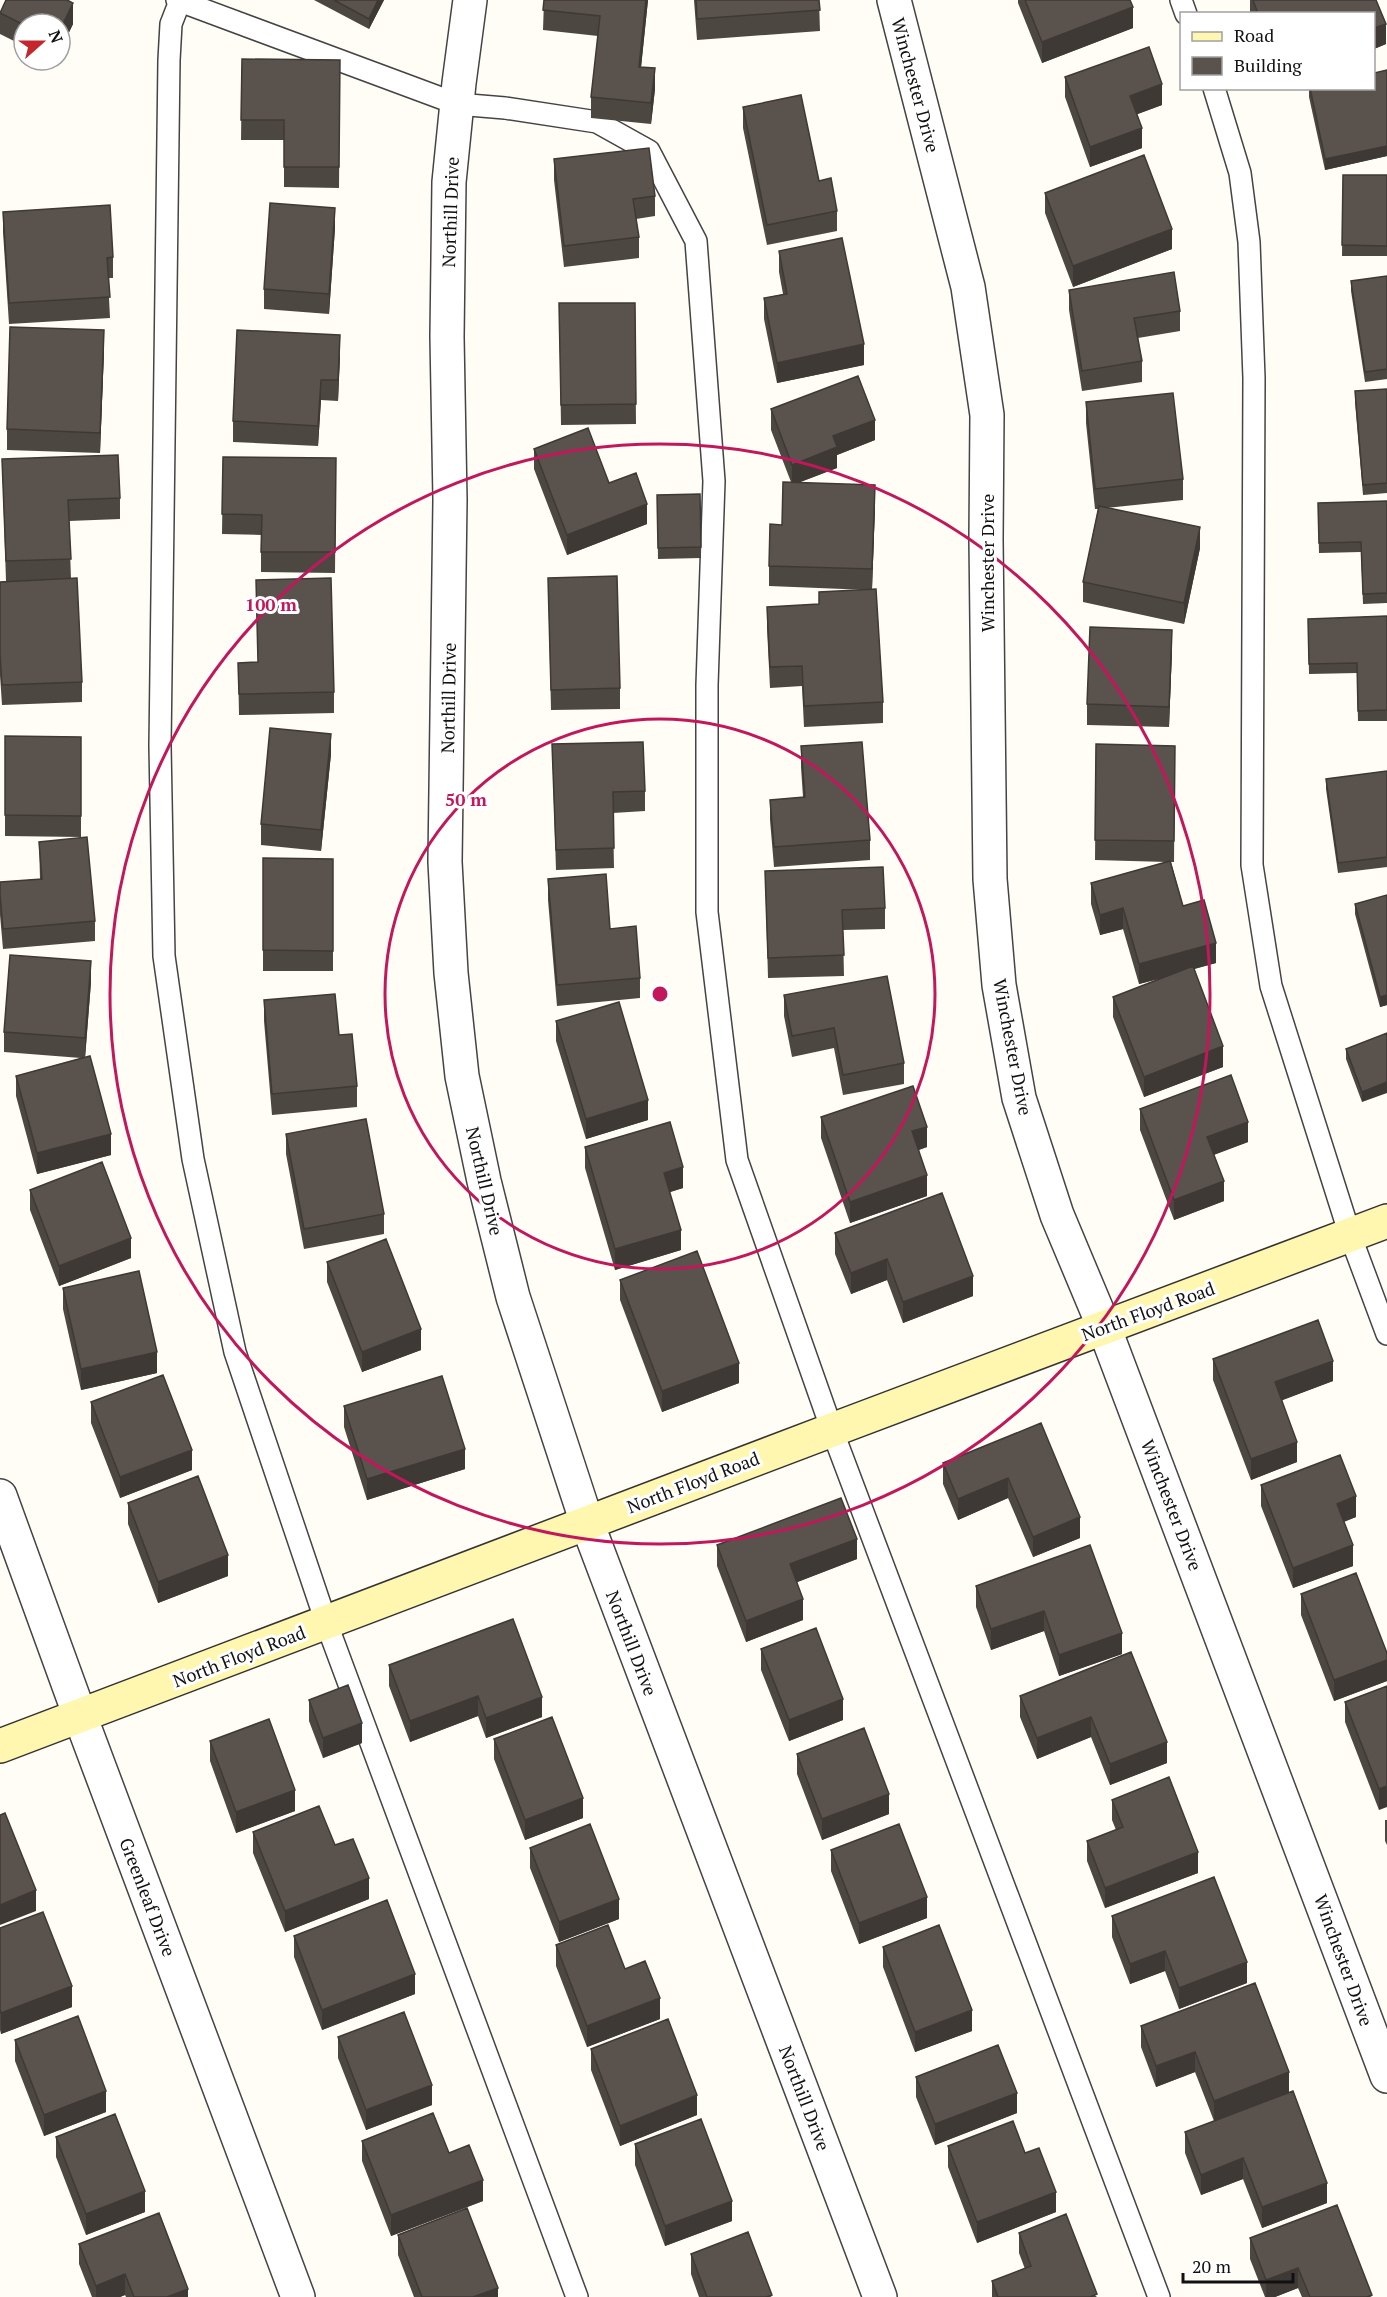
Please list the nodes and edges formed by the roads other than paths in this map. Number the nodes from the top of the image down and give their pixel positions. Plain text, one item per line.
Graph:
1 (470, 0) edge
2 (894, 0) edge
3 (179, 1) edge
4 (1215, 90) edge
5 (457, 104) junction
6 (1387, 1221) edge
7 (1350, 1235) junction
8 (1104, 1327) junction
9 (1387, 1334) edge
10 (832, 1430) junction
11 (0, 1496) edge
12 (587, 1523) junction
13 (326, 1622) junction
14 (80, 1716) junction
15 (0, 1746) edge
16 (1387, 2076) edge
17 (298, 2297) edge
18 (577, 2297) edge
19 (880, 2297) edge
20 (1159, 2297) edge

1 - 5 street, Northill Drive
2 - 8 street, Winchester Drive
3 - 5 lane
3 - 13 lane
4 - 7 lane
5 - 10 lane
5 - 12 street, Northill Drive
6 - 7 street, North Floyd Road
7 - 8 street, North Floyd Road
7 - 9 lane
8 - 10 street, North Floyd Road
8 - 16 street, Winchester Drive
10 - 12 street, North Floyd Road
10 - 20 lane
11 - 14 street, Greenleaf Drive
12 - 13 street, North Floyd Road
12 - 19 street, Northill Drive
13 - 14 street, North Floyd Road
13 - 18 lane
14 - 15 street, North Floyd Road
14 - 17 street, Greenleaf Drive

